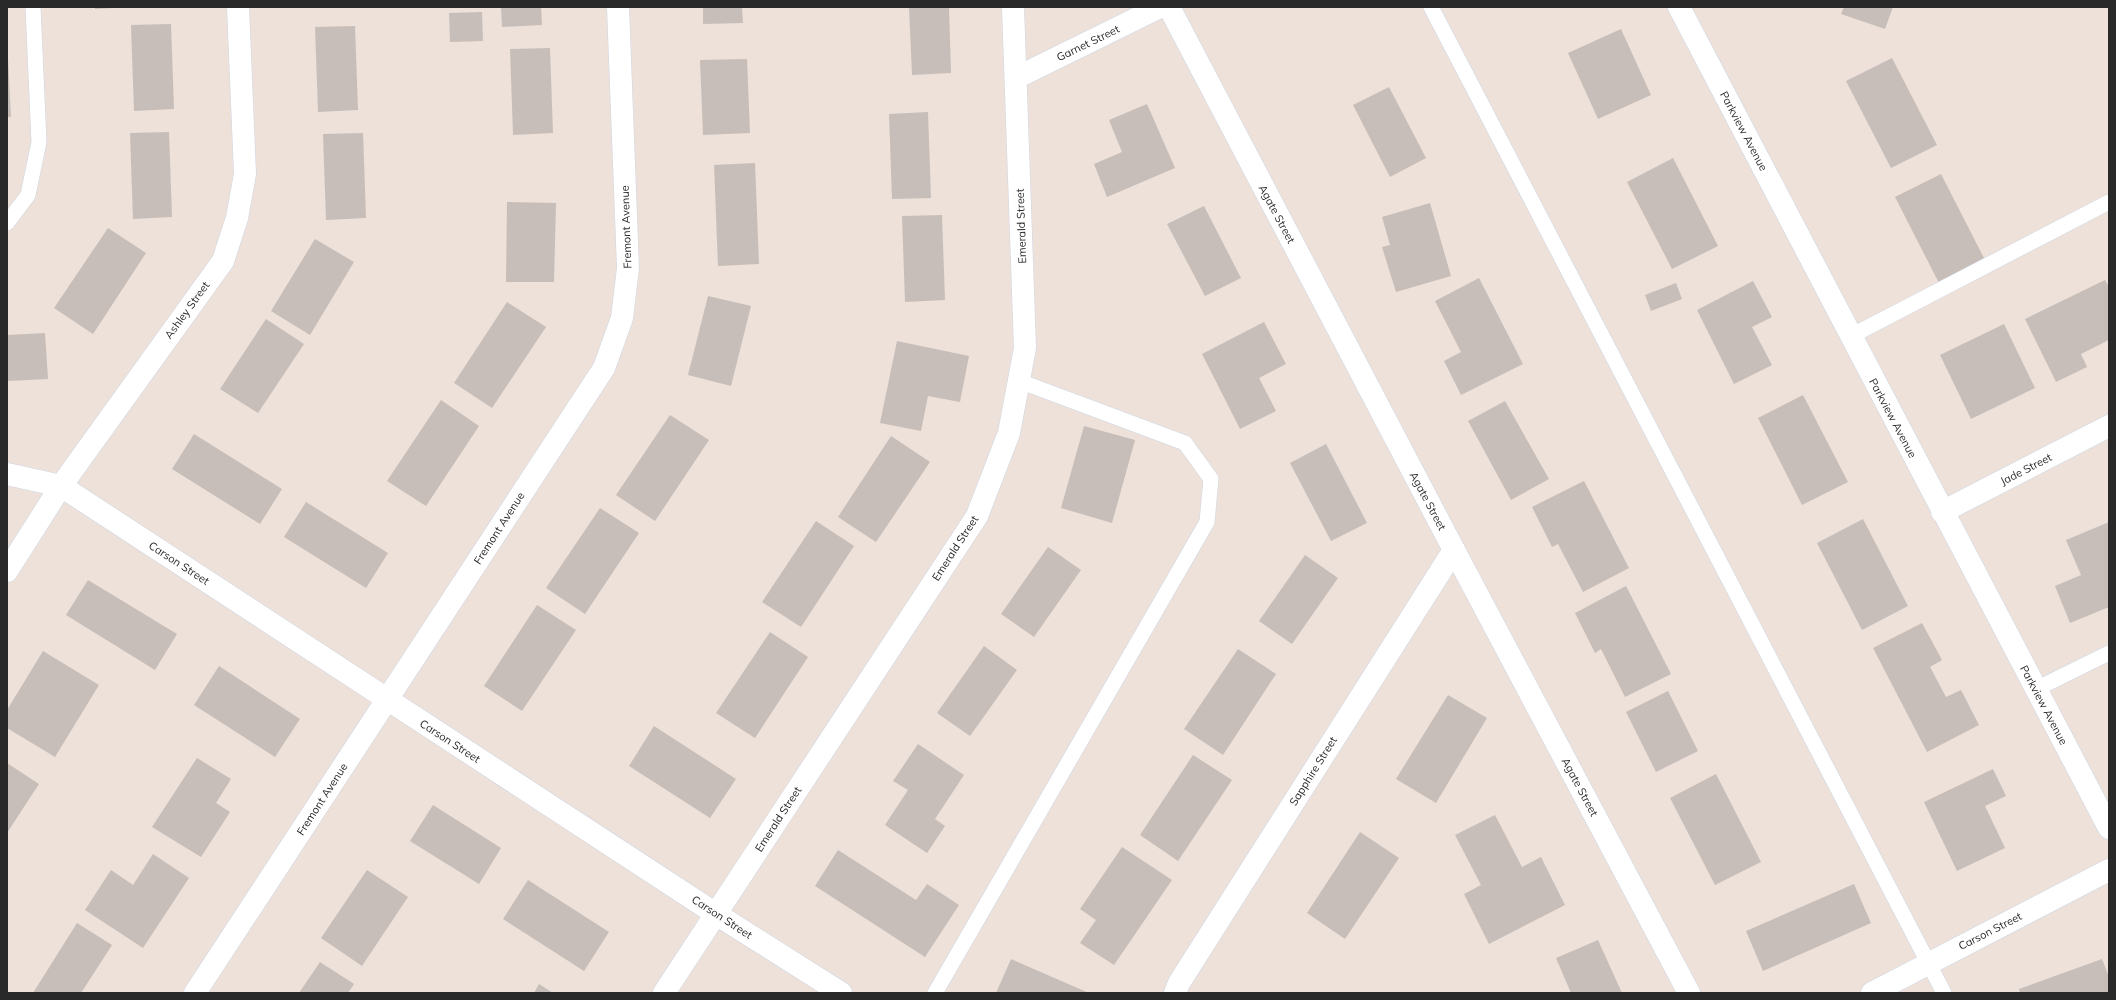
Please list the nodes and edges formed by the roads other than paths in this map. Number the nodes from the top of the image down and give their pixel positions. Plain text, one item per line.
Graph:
1 (34, 7) edge
2 (238, 7) edge
3 (618, 7) edge
4 (1013, 7) edge
5 (1160, 7) edge
6 (1169, 7) edge
7 (1431, 7) edge
8 (1679, 7) edge
9 (1016, 78) junction
10 (2109, 202) edge
11 (7, 223) edge
12 (1851, 336) junction
13 (1019, 381) junction
14 (2109, 426) edge
15 (7, 474) edge
16 (61, 486) junction
17 (1942, 512) junction
18 (1454, 550) junction
19 (7, 572) edge
20 (2109, 653) edge
21 (2036, 689) junction
22 (387, 700) junction
23 (2109, 828) edge
24 (2109, 870) edge
25 (716, 914) junction
26 (1929, 962) junction
27 (195, 993) edge
28 (664, 993) edge
29 (841, 993) edge
30 (935, 993) edge
31 (1175, 993) edge
32 (1689, 993) edge
33 (1872, 993) edge
34 (1944, 993) edge

1 - 11 lane
2 - 16 street, Ashley Street
3 - 22 street, Fremont Avenue
4 - 9 street, Emerald Street
5 - 9 street, Garnet Street
6 - 18 street, Agate Street
7 - 26 lane
8 - 12 street, Parkview Avenue
9 - 13 street, Emerald Street
10 - 12 lane
12 - 17 street, Parkview Avenue
13 - 25 street, Emerald Street
13 - 30 lane
14 - 17 street, Jade Street
15 - 16 street
16 - 19 street, Ashley Street
16 - 22 street, Carson Street
17 - 21 street, Parkview Avenue
18 - 31 street, Sapphire Street
18 - 32 street, Agate Street
20 - 21 lane
21 - 23 street, Parkview Avenue
22 - 25 street, Carson Street
22 - 27 street, Fremont Avenue
24 - 26 street, Carson Street
25 - 28 street, Emerald Street
25 - 29 street, Carson Street
26 - 33 street, Carson Street
26 - 34 lane

